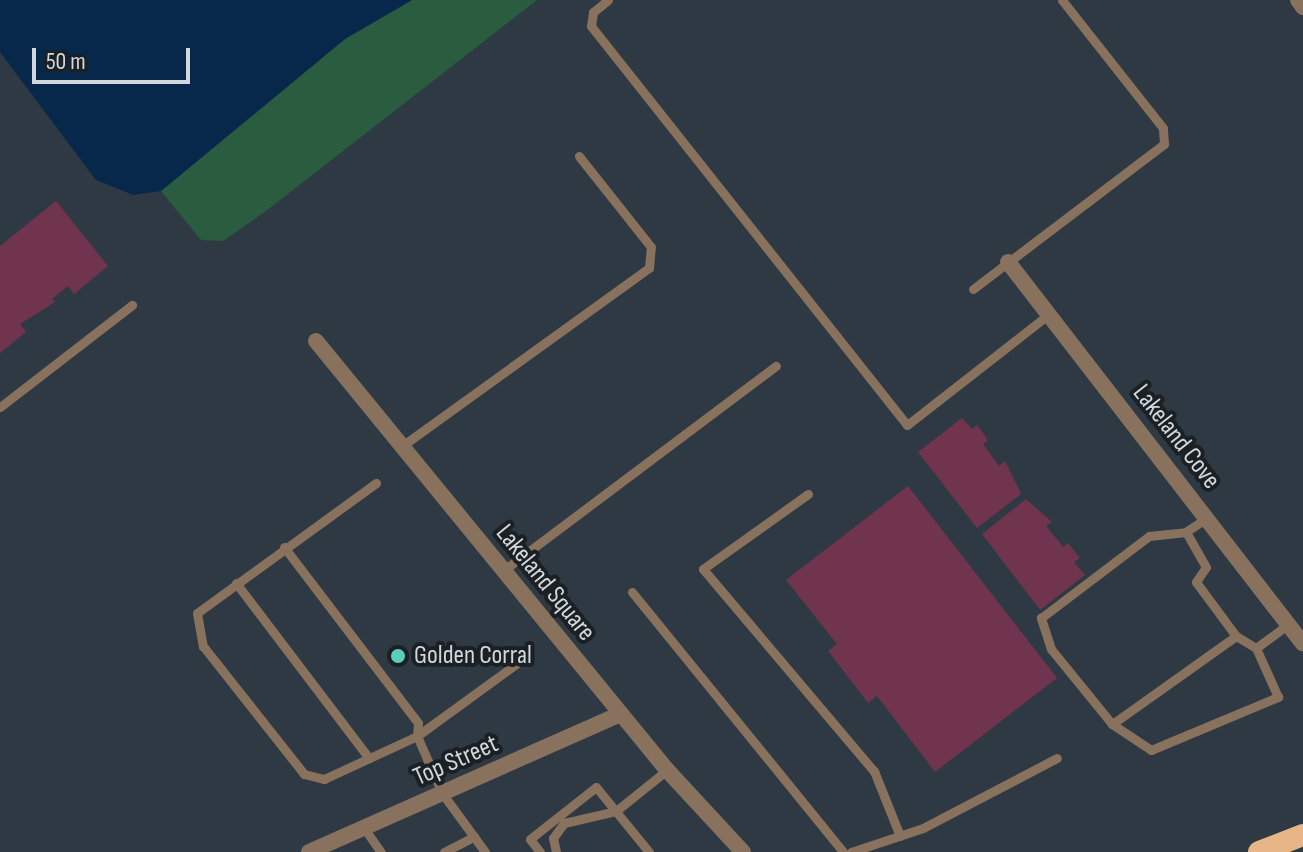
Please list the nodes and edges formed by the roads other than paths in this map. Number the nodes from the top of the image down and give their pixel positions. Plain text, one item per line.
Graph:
1 (608, 0) edge
2 (1062, 0) edge
3 (1298, 0) edge
4 (1303, 7) edge
5 (579, 156) dead end
6 (1008, 262) junction
7 (973, 289) dead end
8 (132, 305) dead end
9 (1049, 314) junction
10 (316, 341) dead end
11 (776, 366) dead end
12 (0, 407) edge
13 (402, 446) junction
14 (376, 483) dead end
15 (808, 494) dead end
16 (1208, 517) junction
17 (1186, 532) junction
18 (284, 547) junction
19 (504, 570) junction
20 (236, 583) junction
21 (632, 592) dead end
22 (1290, 623) junction
23 (1236, 636) junction
24 (1303, 643) edge
25 (1256, 648) junction
26 (519, 662) dead end
27 (621, 714) junction
28 (1112, 724) junction
29 (417, 736) junction
30 (369, 758) junction
31 (1057, 758) dead end
32 (667, 770) junction
33 (442, 793) junction
34 (616, 811) junction
35 (364, 828) junction
36 (1303, 835) edge
37 (900, 836) junction
38 (474, 837) junction
39 (309, 852) edge
40 (381, 852) edge
41 (444, 852) edge
42 (485, 852) edge
43 (540, 852) edge
44 (556, 852) edge
45 (649, 852) edge
46 (743, 852) edge
47 (843, 852) edge
48 (851, 852) edge
49 (1259, 852) edge

1 - 9 lane
2 - 6 lane
3 - 4 street
5 - 13 lane
6 - 7 lane
6 - 9 street, Lakeland Cove
8 - 12 lane
9 - 16 street, Lakeland Cove
10 - 13 street, Lakeland Square
11 - 19 lane
13 - 19 street, Lakeland Square
14 - 18 lane
15 - 37 lane
16 - 17 lane
16 - 22 street, Lakeland Cove
17 - 23 lane
17 - 28 lane
18 - 20 lane
18 - 29 lane
19 - 27 street, Lakeland Square
20 - 30 lane
20 - 30 lane
21 - 47 lane
22 - 24 street, Lakeland Cove
22 - 25 lane
23 - 25 lane
23 - 28 lane
25 - 28 lane
26 - 29 lane
27 - 32 street, Lakeland Square
27 - 33 street, Top Street
29 - 30 lane
29 - 33 lane
31 - 37 lane
32 - 34 lane
32 - 46 street, Lakeland Square
33 - 35 street, Top Street
33 - 38 lane
34 - 43 lane
34 - 44 lane
34 - 45 lane
35 - 39 street, Top Street
35 - 40 lane
36 - 49 highway
37 - 48 lane
38 - 41 lane
38 - 42 lane

